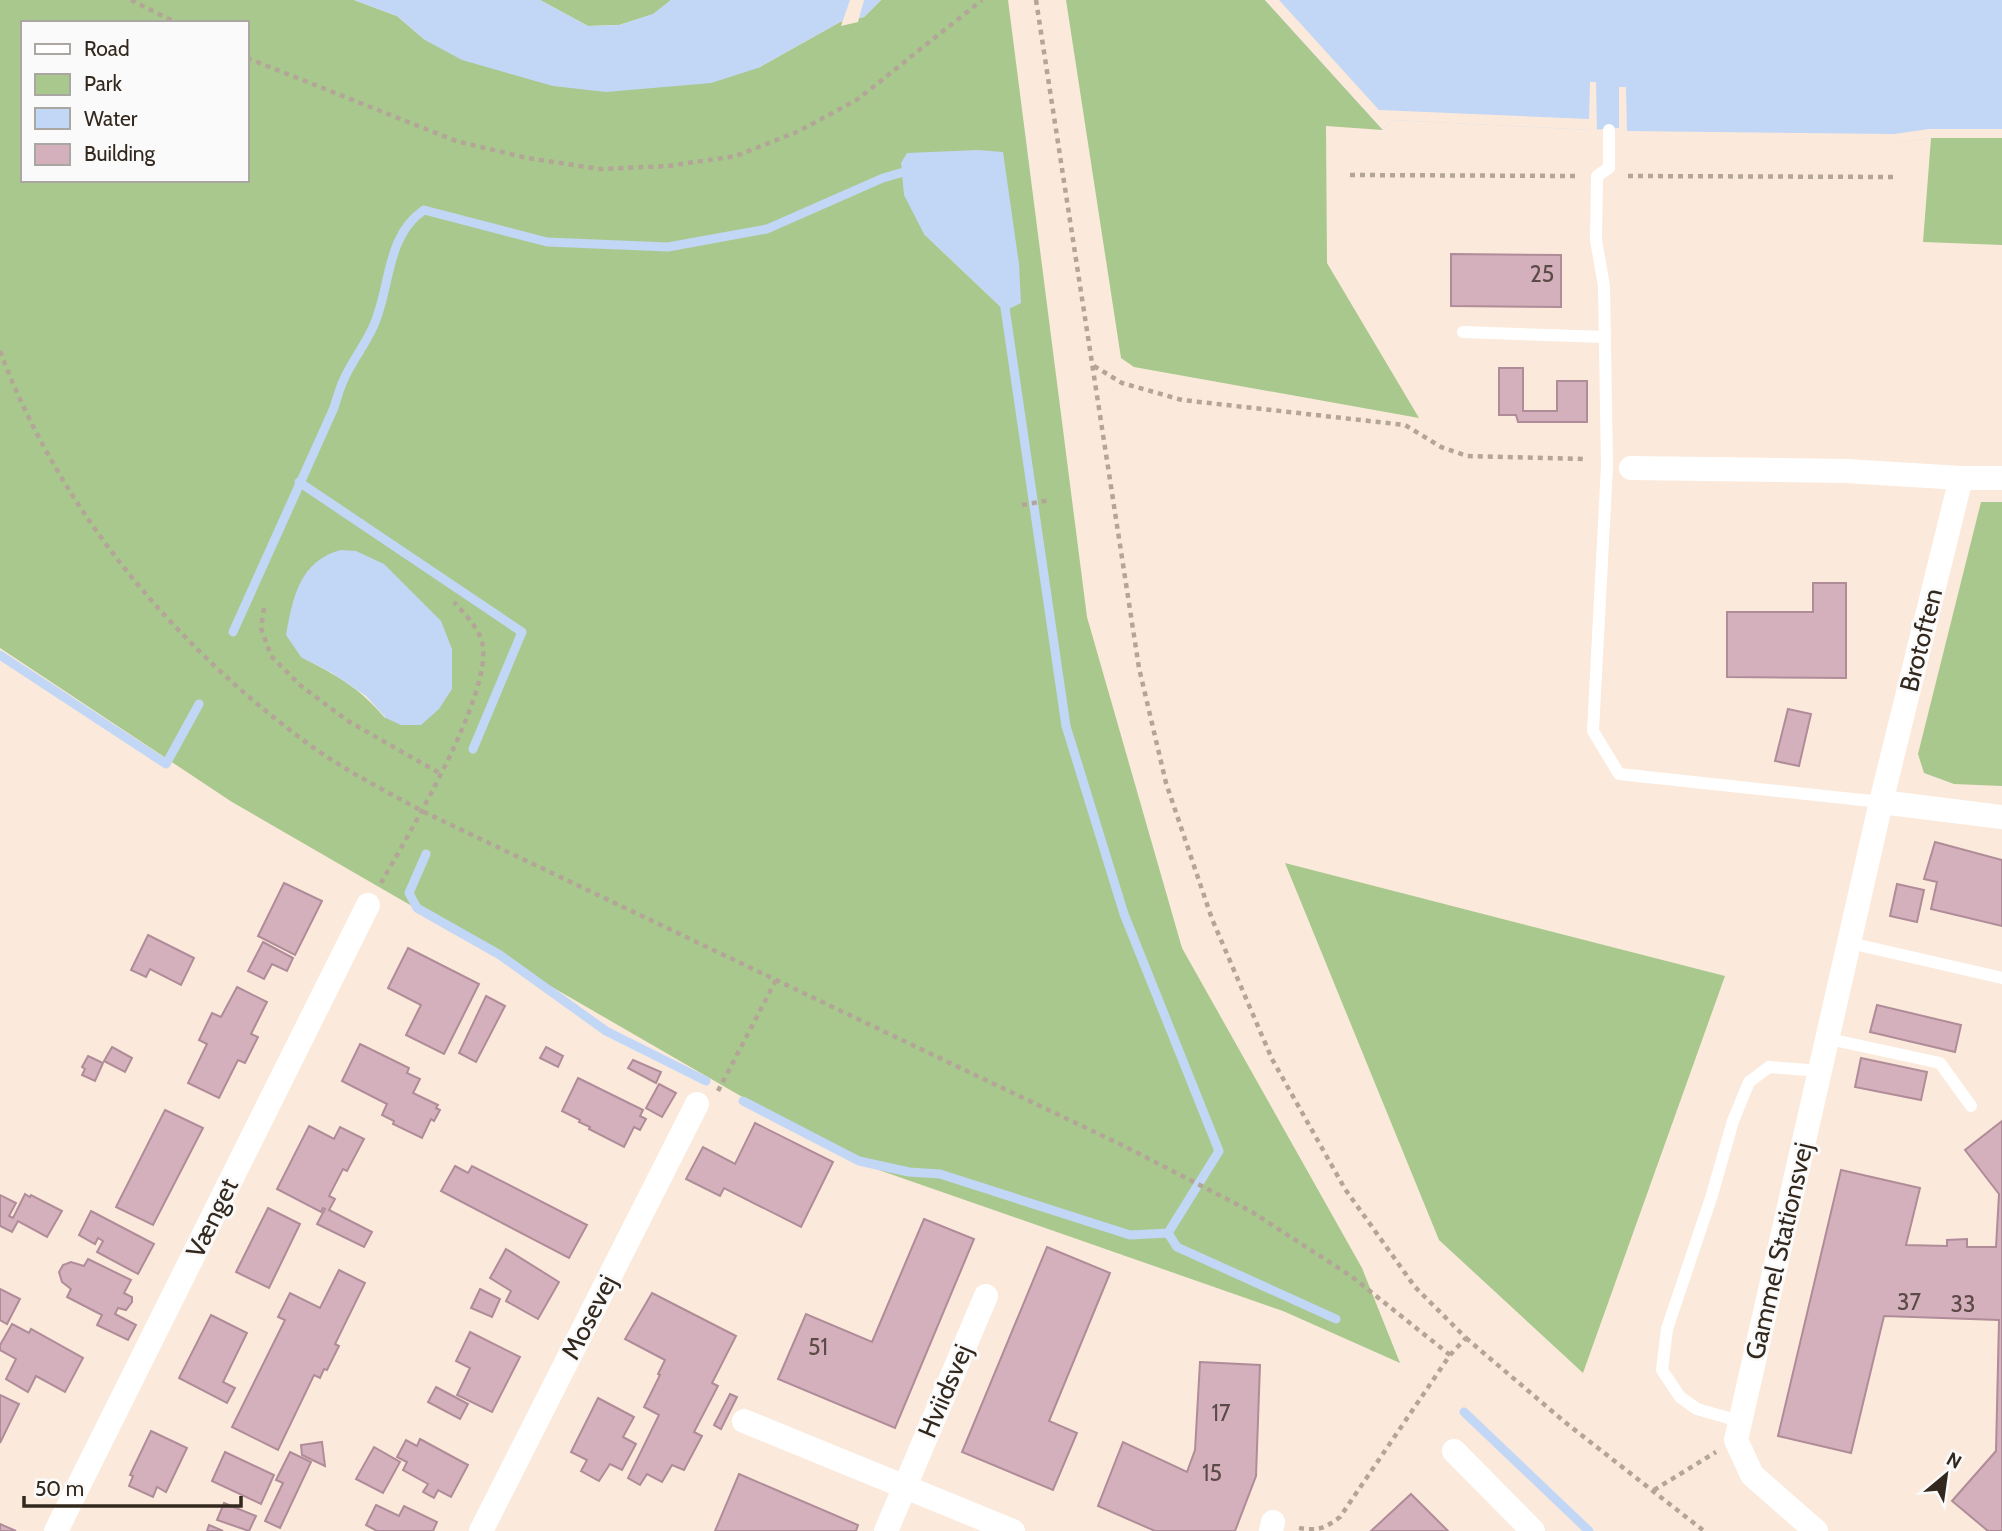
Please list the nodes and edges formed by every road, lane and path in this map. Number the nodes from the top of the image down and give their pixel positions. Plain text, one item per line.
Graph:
1 (131, 0) edge
2 (982, 0) edge
3 (1036, 0) edge
4 (173, 21) edge
5 (248, 58) edge
6 (1609, 130) dead end
7 (1463, 331) dead end
8 (1605, 337) junction
9 (0, 351) edge
10 (1093, 366) junction
11 (1619, 467) junction
12 (1961, 478) junction
13 (2002, 478) edge
14 (1050, 500) dead end
15 (1022, 505) dead end
16 (454, 603) dead end
17 (264, 608) dead end
18 (441, 774) junction
19 (1881, 802) junction
20 (422, 811) junction
21 (2002, 817) edge
22 (368, 905) joint
23 (1850, 943) junction
24 (2002, 978) edge
25 (776, 981) junction
26 (1829, 1039) junction
27 (1822, 1071) junction
28 (697, 1104) joint
29 (1971, 1106) dead end
30 (986, 1296) dead end
31 (1466, 1338) junction
32 (1450, 1355) junction
33 (744, 1421) dead end
34 (1738, 1431) junction
35 (1454, 1451) dead end
36 (905, 1486) junction
37 (1654, 1490) junction
38 (1272, 1527) edge
39 (56, 1531) edge
40 (481, 1531) edge
41 (886, 1531) edge
42 (1013, 1531) edge
43 (1533, 1531) edge
44 (1704, 1531) edge
45 (1816, 1531) edge

1 - 4 path
2 - 5 path
3 - 10 path
6 - 8 lane
7 - 8 lane
8 - 11 lane
9 - 20 path
10 - 11 path
10 - 31 path
11 - 12 street
11 - 19 lane
12 - 13 street
12 - 19 street, Brotoften
14 - 15 path
16 - 18 path
17 - 18 path
18 - 20 path
19 - 21 street
19 - 23 street, Gammel Stationsvej
20 - 22 path
20 - 25 path
22 - 39 street, Vænget
23 - 24 lane
23 - 26 street, Gammel Stationsvej
25 - 28 path
25 - 32 path
26 - 27 street, Gammel Stationsvej
26 - 29 lane
27 - 34 street, Gammel Stationsvej
27 - 34 lane
28 - 40 street, Mosevej
30 - 36 street, Hviidsvej
31 - 32 path
31 - 37 path
32 - 38 path
33 - 36 street
34 - 37 path
34 - 45 street
35 - 43 street
36 - 41 street, Hviidsvej
36 - 42 street
37 - 44 path

